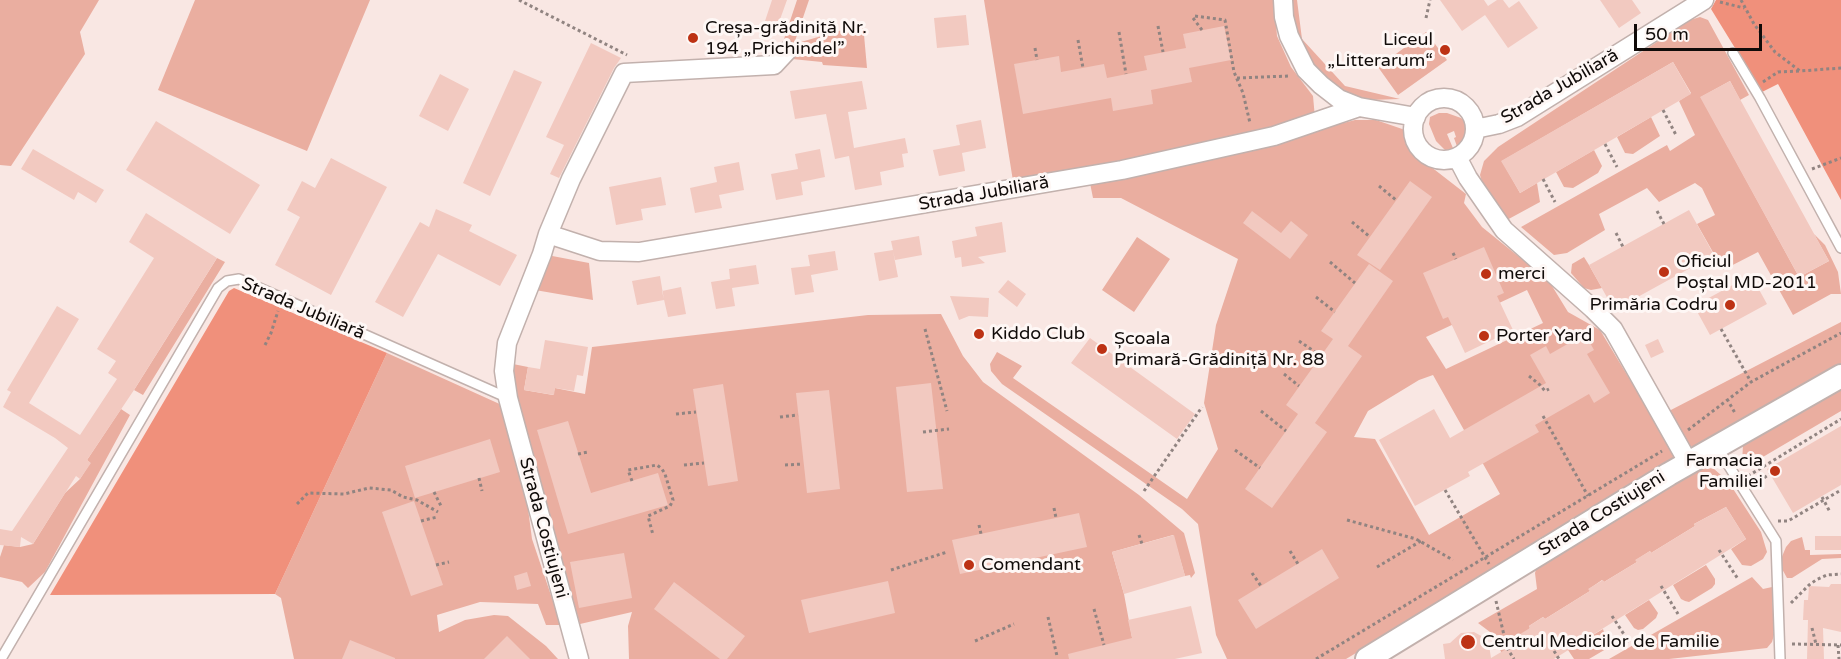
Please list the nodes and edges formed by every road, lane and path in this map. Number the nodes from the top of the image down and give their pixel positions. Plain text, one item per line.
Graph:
1 (519, 0) edge
2 (1283, 0) edge
3 (1430, 0) edge
4 (1704, 0) edge
5 (1712, 0) edge
6 (1742, 0) edge
7 (1744, 8) junction
8 (1426, 18) dead end
9 (1158, 26) dead end
10 (1202, 30) dead end
11 (1119, 32) dead end
12 (1078, 40) dead end
13 (1035, 48) dead end
14 (787, 51) dead end
15 (1163, 52) dead end
16 (1733, 53) dead end
17 (631, 57) dead end
18 (1037, 60) dead end
19 (1083, 68) dead end
20 (1841, 68) edge
21 (1800, 71) junction
22 (1778, 72) dead end
23 (1126, 74) dead end
24 (1313, 77) junction
25 (1237, 78) junction
26 (1359, 107) junction
27 (1663, 110) dead end
28 (1416, 117) junction
29 (1475, 129) junction
30 (1676, 135) dead end
31 (1258, 140) junction
32 (1605, 144) dead end
33 (1457, 157) junction
34 (1841, 158) edge
35 (1617, 167) dead end
36 (1801, 173) junction
37 (1543, 179) dead end
38 (1379, 186) dead end
39 (1396, 200) dead end
40 (1555, 202) dead end
41 (1657, 211) dead end
42 (1352, 222) dead end
43 (1664, 224) dead end
44 (1616, 233) dead end
45 (548, 234) junction
46 (1370, 237) dead end
47 (1623, 247) dead end
48 (1841, 248) edge
49 (1453, 253) dead end
50 (1456, 259) dead end
51 (1330, 262) dead end
52 (1355, 283) dead end
53 (1316, 297) dead end
54 (282, 298) junction
55 (1335, 312) dead end
56 (925, 329) dead end
57 (1721, 329) dead end
58 (1299, 341) dead end
59 (265, 345) dead end
60 (1321, 356) dead end
61 (1284, 374) dead end
62 (1529, 376) dead end
63 (1841, 376) edge
64 (1751, 382) dead end
65 (1299, 386) dead end
66 (1549, 389) dead end
67 (508, 398) junction
68 (1727, 399) dead end
69 (1202, 407) dead end
70 (947, 411) dead end
71 (1261, 411) dead end
72 (696, 412) dead end
73 (676, 414) dead end
74 (798, 415) dead end
75 (1543, 416) dead end
76 (780, 417) dead end
77 (1841, 419) edge
78 (949, 429) dead end
79 (1744, 430) junction
80 (1286, 431) dead end
81 (923, 432) dead end
82 (1716, 446) junction
83 (1234, 450) dead end
84 (588, 452) dead end
85 (579, 454) dead end
86 (1688, 462) junction
87 (704, 463) dead end
88 (803, 464) dead end
89 (684, 465) dead end
90 (785, 465) dead end
91 (1260, 468) dead end
92 (1770, 474) dead end
93 (479, 478) dead end
94 (632, 481) dead end
95 (1445, 489) dead end
96 (1841, 490) edge
97 (482, 491) dead end
98 (1144, 491) dead end
99 (434, 492) dead end
100 (1588, 496) dead end
101 (1822, 499) junction
102 (297, 504) dead end
103 (441, 506) dead end
104 (1054, 508) dead end
105 (438, 512) dead end
106 (1830, 512) dead end
107 (437, 517) dead end
108 (1056, 518) dead end
109 (1774, 519) dead end
110 (1347, 520) dead end
111 (421, 521) dead end
112 (979, 525) dead end
113 (1531, 529) dead end
114 (981, 534) dead end
115 (652, 535) dead end
116 (1139, 535) dead end
117 (1421, 542) junction
118 (1142, 544) dead end
119 (1719, 550) dead end
120 (1290, 551) dead end
121 (947, 552) dead end
122 (1485, 557) junction
123 (1453, 560) dead end
124 (449, 562) dead end
125 (1298, 564) dead end
126 (436, 565) dead end
127 (1377, 567) dead end
128 (891, 570) dead end
129 (1252, 573) dead end
130 (1841, 574) edge
131 (1738, 579) dead end
132 (1261, 586) dead end
133 (1661, 586) dead end
134 (1493, 595) dead end
135 (1798, 596) dead end
136 (1094, 609) dead end
137 (1677, 614) dead end
138 (1612, 616) dead end
139 (1048, 617) dead end
140 (1014, 624) dead end
141 (1812, 628) dead end
142 (975, 641) dead end
143 (1629, 642) dead end
144 (1791, 644) dead end
145 (1104, 645) dead end
146 (1816, 645) junction
147 (1840, 645) edge
148 (1554, 651) dead end
149 (1057, 656) dead end
150 (1, 659) edge
151 (579, 659) edge
152 (1316, 659) edge
153 (1367, 659) edge
154 (1514, 659) edge
155 (1559, 659) edge
156 (1780, 659) edge
157 (1839, 659) edge

1 - 17 path
2 - 24 street
3 - 8 path
4 - 29 street, Strada Jubiliară
5 - 7 path
6 - 7 path
7 - 21 path
9 - 15 path
10 - 25 path
11 - 23 path
12 - 19 path
13 - 18 path
14 - 45 street
16 - 36 lane
20 - 21 path
21 - 22 path
24 - 25 path
24 - 26 street
25 - 31 path
26 - 28 street, Strada Jubiliară
26 - 31 street, Strada Jubiliară
27 - 30 path
28 - 29 street
28 - 33 street
29 - 33 street
31 - 45 street, Strada Jubiliară
32 - 35 path
33 - 86 street
34 - 36 path
36 - 48 lane
37 - 40 path
38 - 39 path
41 - 43 path
42 - 46 path
44 - 47 path
45 - 67 street
49 - 50 path
51 - 52 path
53 - 55 path
54 - 59 path
54 - 67 lane, Strada Jubiliară
54 - 150 lane, Strada Jubiliară
56 - 70 path
57 - 64 path
58 - 60 path
61 - 65 path
62 - 66 path
63 - 79 street, Strada Costiujeni
67 - 151 street, Strada Costiujeni
68 - 79 path
69 - 98 path
71 - 80 path
72 - 73 path
74 - 76 path
75 - 100 path
77 - 92 path
78 - 81 path
79 - 82 street, Strada Costiujeni
82 - 86 street, Strada Costiujeni
82 - 156 lane
83 - 91 path
84 - 85 path
86 - 153 street, Strada Costiujeni
87 - 89 path
88 - 90 path
93 - 97 path
94 - 115 path
95 - 122 path
96 - 101 path
99 - 103 path
101 - 106 path
101 - 109 path
102 - 105 path
104 - 108 path
107 - 111 path
110 - 117 path
112 - 114 path
113 - 122 path
116 - 118 path
117 - 123 path
117 - 127 path
119 - 131 path
120 - 125 path
121 - 128 path
122 - 152 path
124 - 126 path
129 - 132 path
130 - 135 path
133 - 137 path
134 - 154 path
136 - 145 path
138 - 143 path
139 - 149 path
140 - 142 path
141 - 146 path
144 - 146 path
146 - 147 path
147 - 157 path
148 - 155 path

